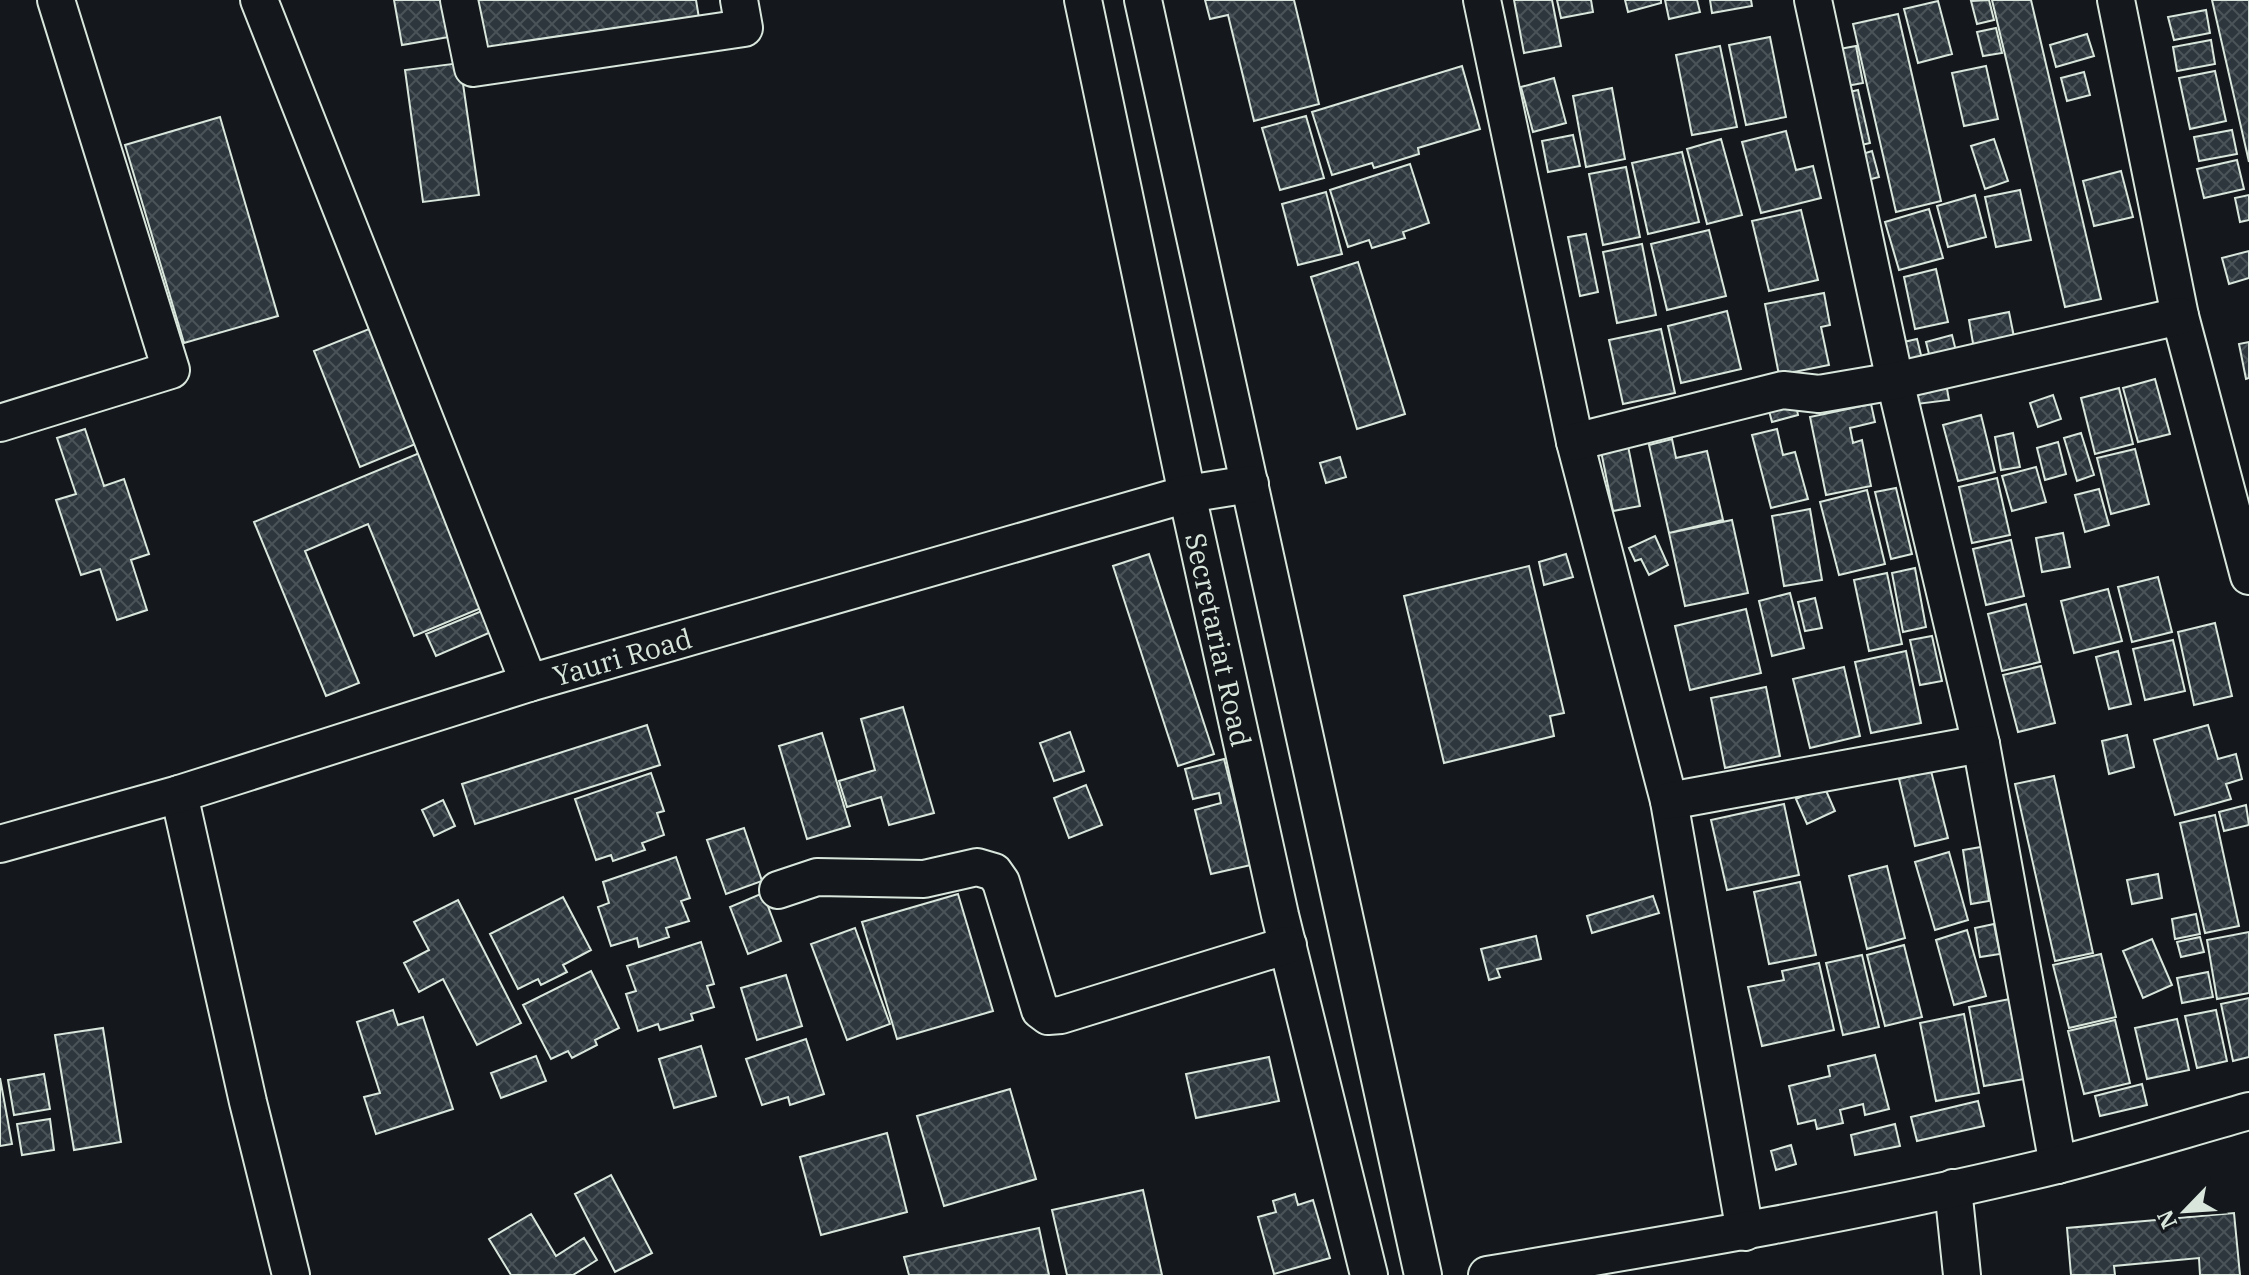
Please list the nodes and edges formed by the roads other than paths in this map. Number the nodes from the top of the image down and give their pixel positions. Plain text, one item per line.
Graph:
1 (56, 0) edge
2 (259, 0) edge
3 (459, 0) edge
4 (739, 0) edge
5 (1083, 0) edge
6 (1143, 0) edge
7 (1482, 0) edge
8 (1813, 0) edge
9 (2116, 0) edge
10 (2180, 316) junction
11 (1895, 381) junction
12 (0, 423) edge
13 (1575, 442) junction
14 (1250, 484) junction
15 (1187, 494) junction
16 (2249, 576) edge
17 (529, 683) junction
18 (1981, 744) junction
19 (179, 794) junction
20 (1669, 801) junction
21 (0, 844) edge
22 (778, 890) dead end
23 (1288, 945) junction
24 (2249, 1111) edge
25 (2058, 1165) junction
26 (1953, 1188) junction
27 (1745, 1232) junction
28 (291, 1275) edge
29 (1369, 1275) edge
30 (1423, 1275) edge
31 (1487, 1275) edge
32 (1962, 1275) edge

1 - 12 street
2 - 17 street
3 - 4 street
5 - 15 street, Secretariat Road
6 - 14 street
7 - 13 street
8 - 11 street
9 - 10 street
10 - 11 street
10 - 16 street
11 - 13 street
11 - 18 street
13 - 20 street
14 - 15 street, Yauri Road
14 - 30 street
15 - 17 street, Yauri Road
15 - 23 street, Secretariat Road
17 - 19 street, Yauri Road
18 - 20 street
18 - 25 street
19 - 21 street, Yauri Road
19 - 28 street
20 - 27 street
22 - 23 street
23 - 29 street, Secretariat Road
24 - 25 street
25 - 26 street
26 - 27 street
26 - 32 street
27 - 31 street

